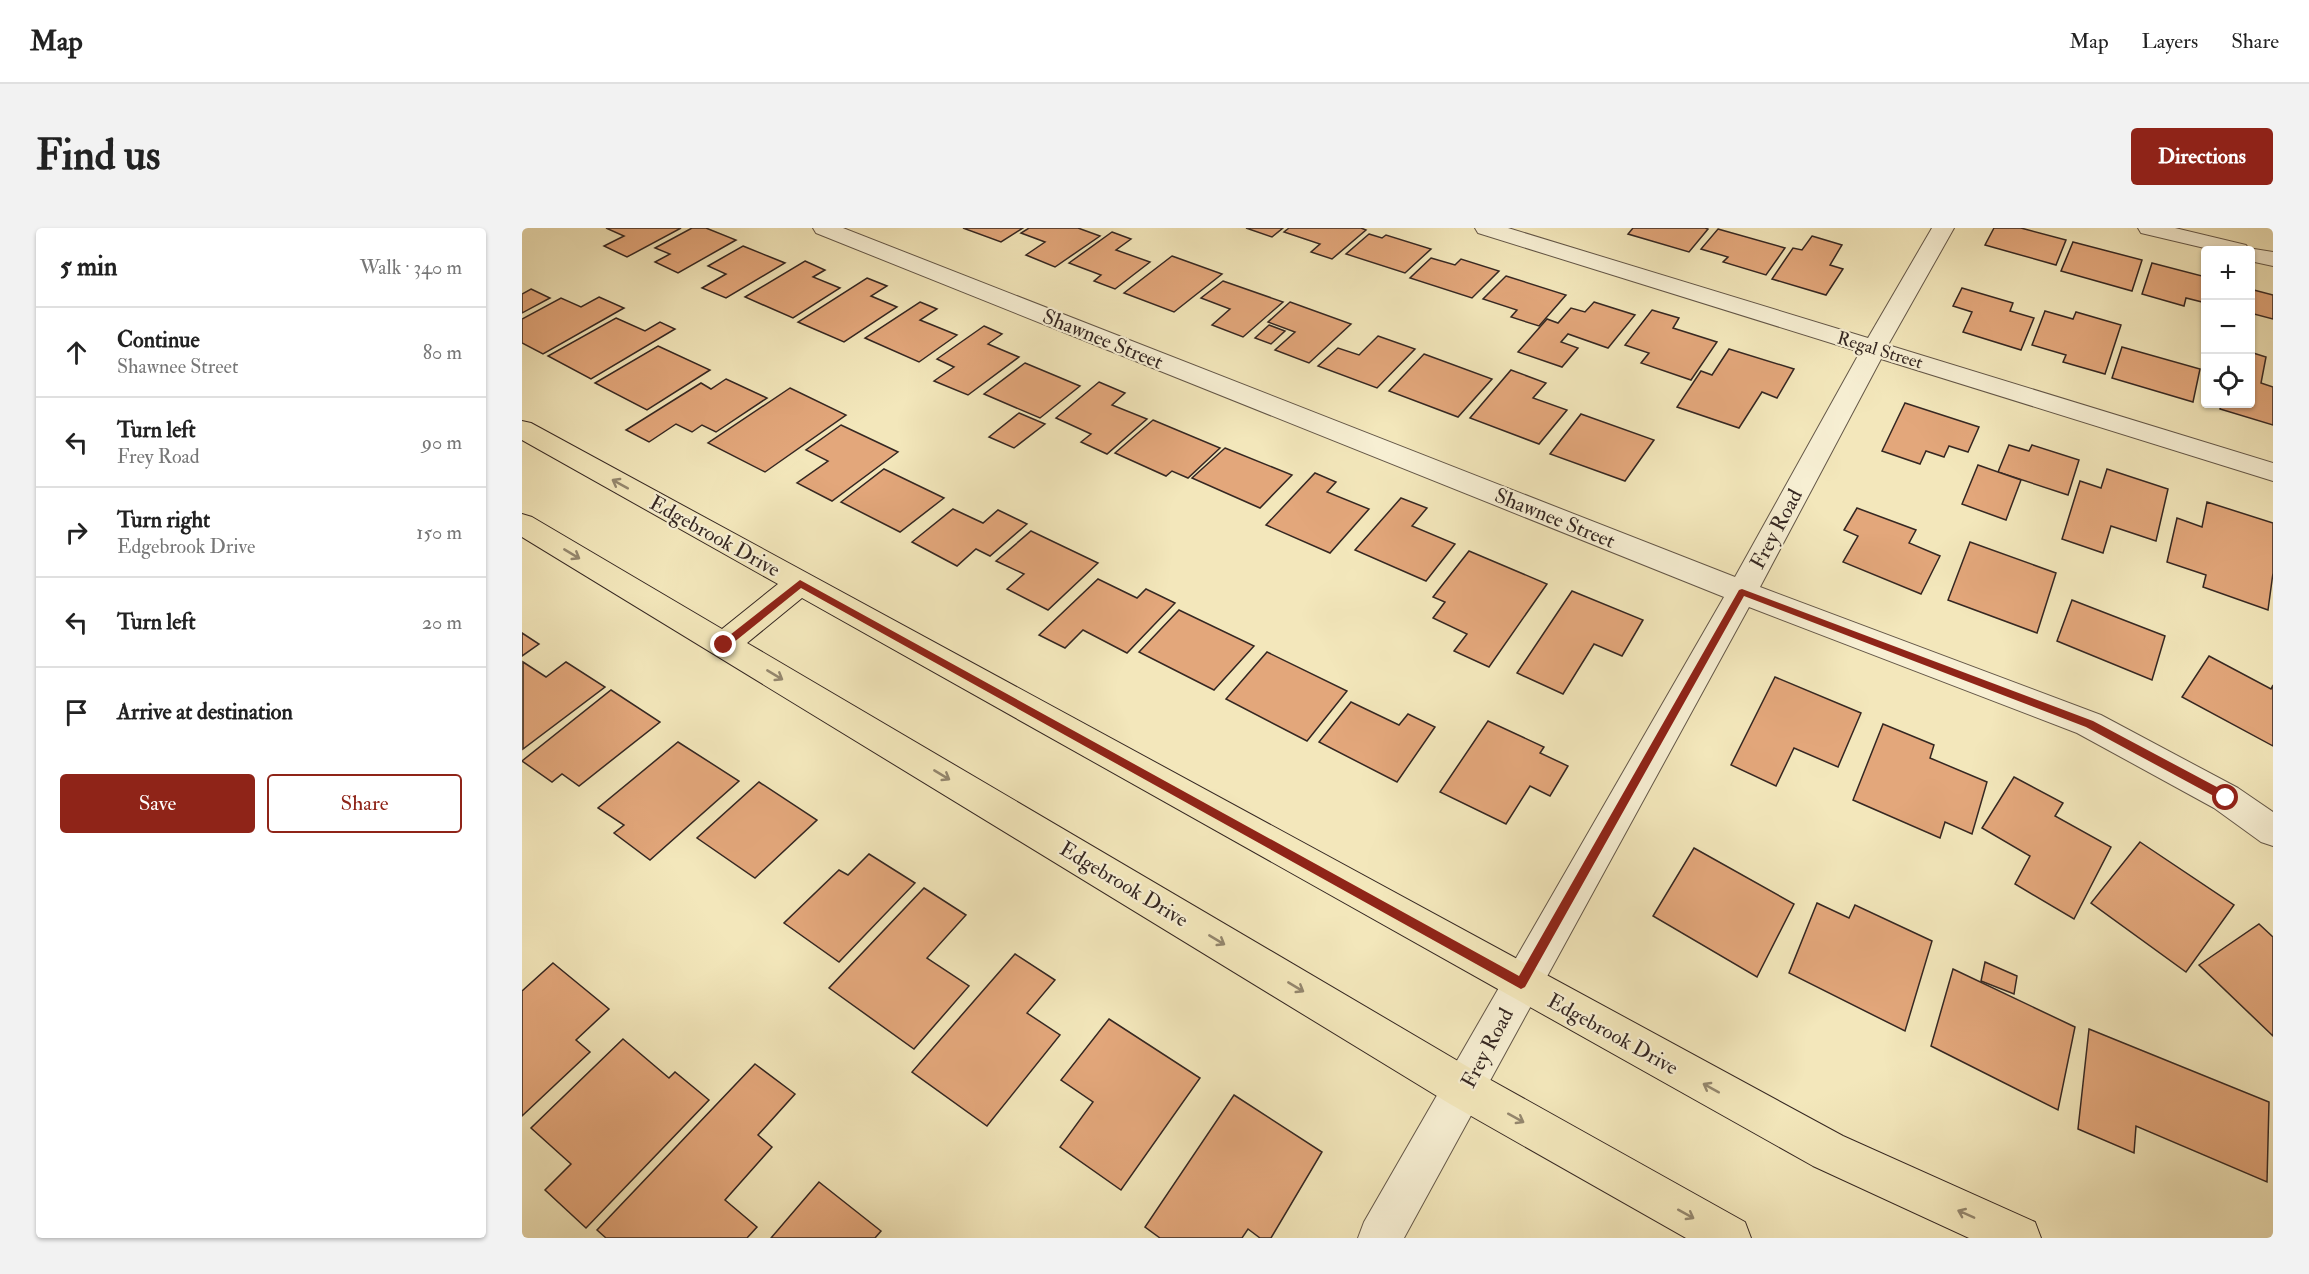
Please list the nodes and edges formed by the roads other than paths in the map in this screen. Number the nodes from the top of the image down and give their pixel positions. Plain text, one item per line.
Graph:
1 (824, 228) edge
2 (1486, 228) edge
3 (1943, 228) edge
4 (2150, 228) edge
5 (2222, 246) edge
6 (2255, 255) edge
7 (2273, 259) edge
8 (1874, 348) junction
9 (522, 429) edge
10 (2273, 472) edge
11 (522, 524) edge
12 (800, 583) junction
13 (1742, 592) junction
14 (724, 645) junction
15 (2273, 831) edge
16 (1521, 984) junction
17 (1465, 1089) junction
18 (1380, 1238) edge
19 (1729, 1238) edge
20 (2019, 1238) edge

1 - 13 street, Shawnee Street
2 - 8 street, Regal Street
3 - 8 street, Frey Road
4 - 5 street
6 - 7 street
8 - 10 street, Regal Street
8 - 13 street, Frey Road
12 -> 9 main road, Edgebrook Drive
11 -> 14 main road, Edgebrook Drive
12 - 14 main road
12 - 16 main road, Edgebrook Drive
13 - 15 street, Shawnee Street
13 - 16 street, Frey Road
14 -> 17 main road, Edgebrook Drive
16 - 17 street, Frey Road
20 -> 16 main road, Edgebrook Drive
17 - 18 street, Frey Road
17 -> 19 main road, Edgebrook Drive

